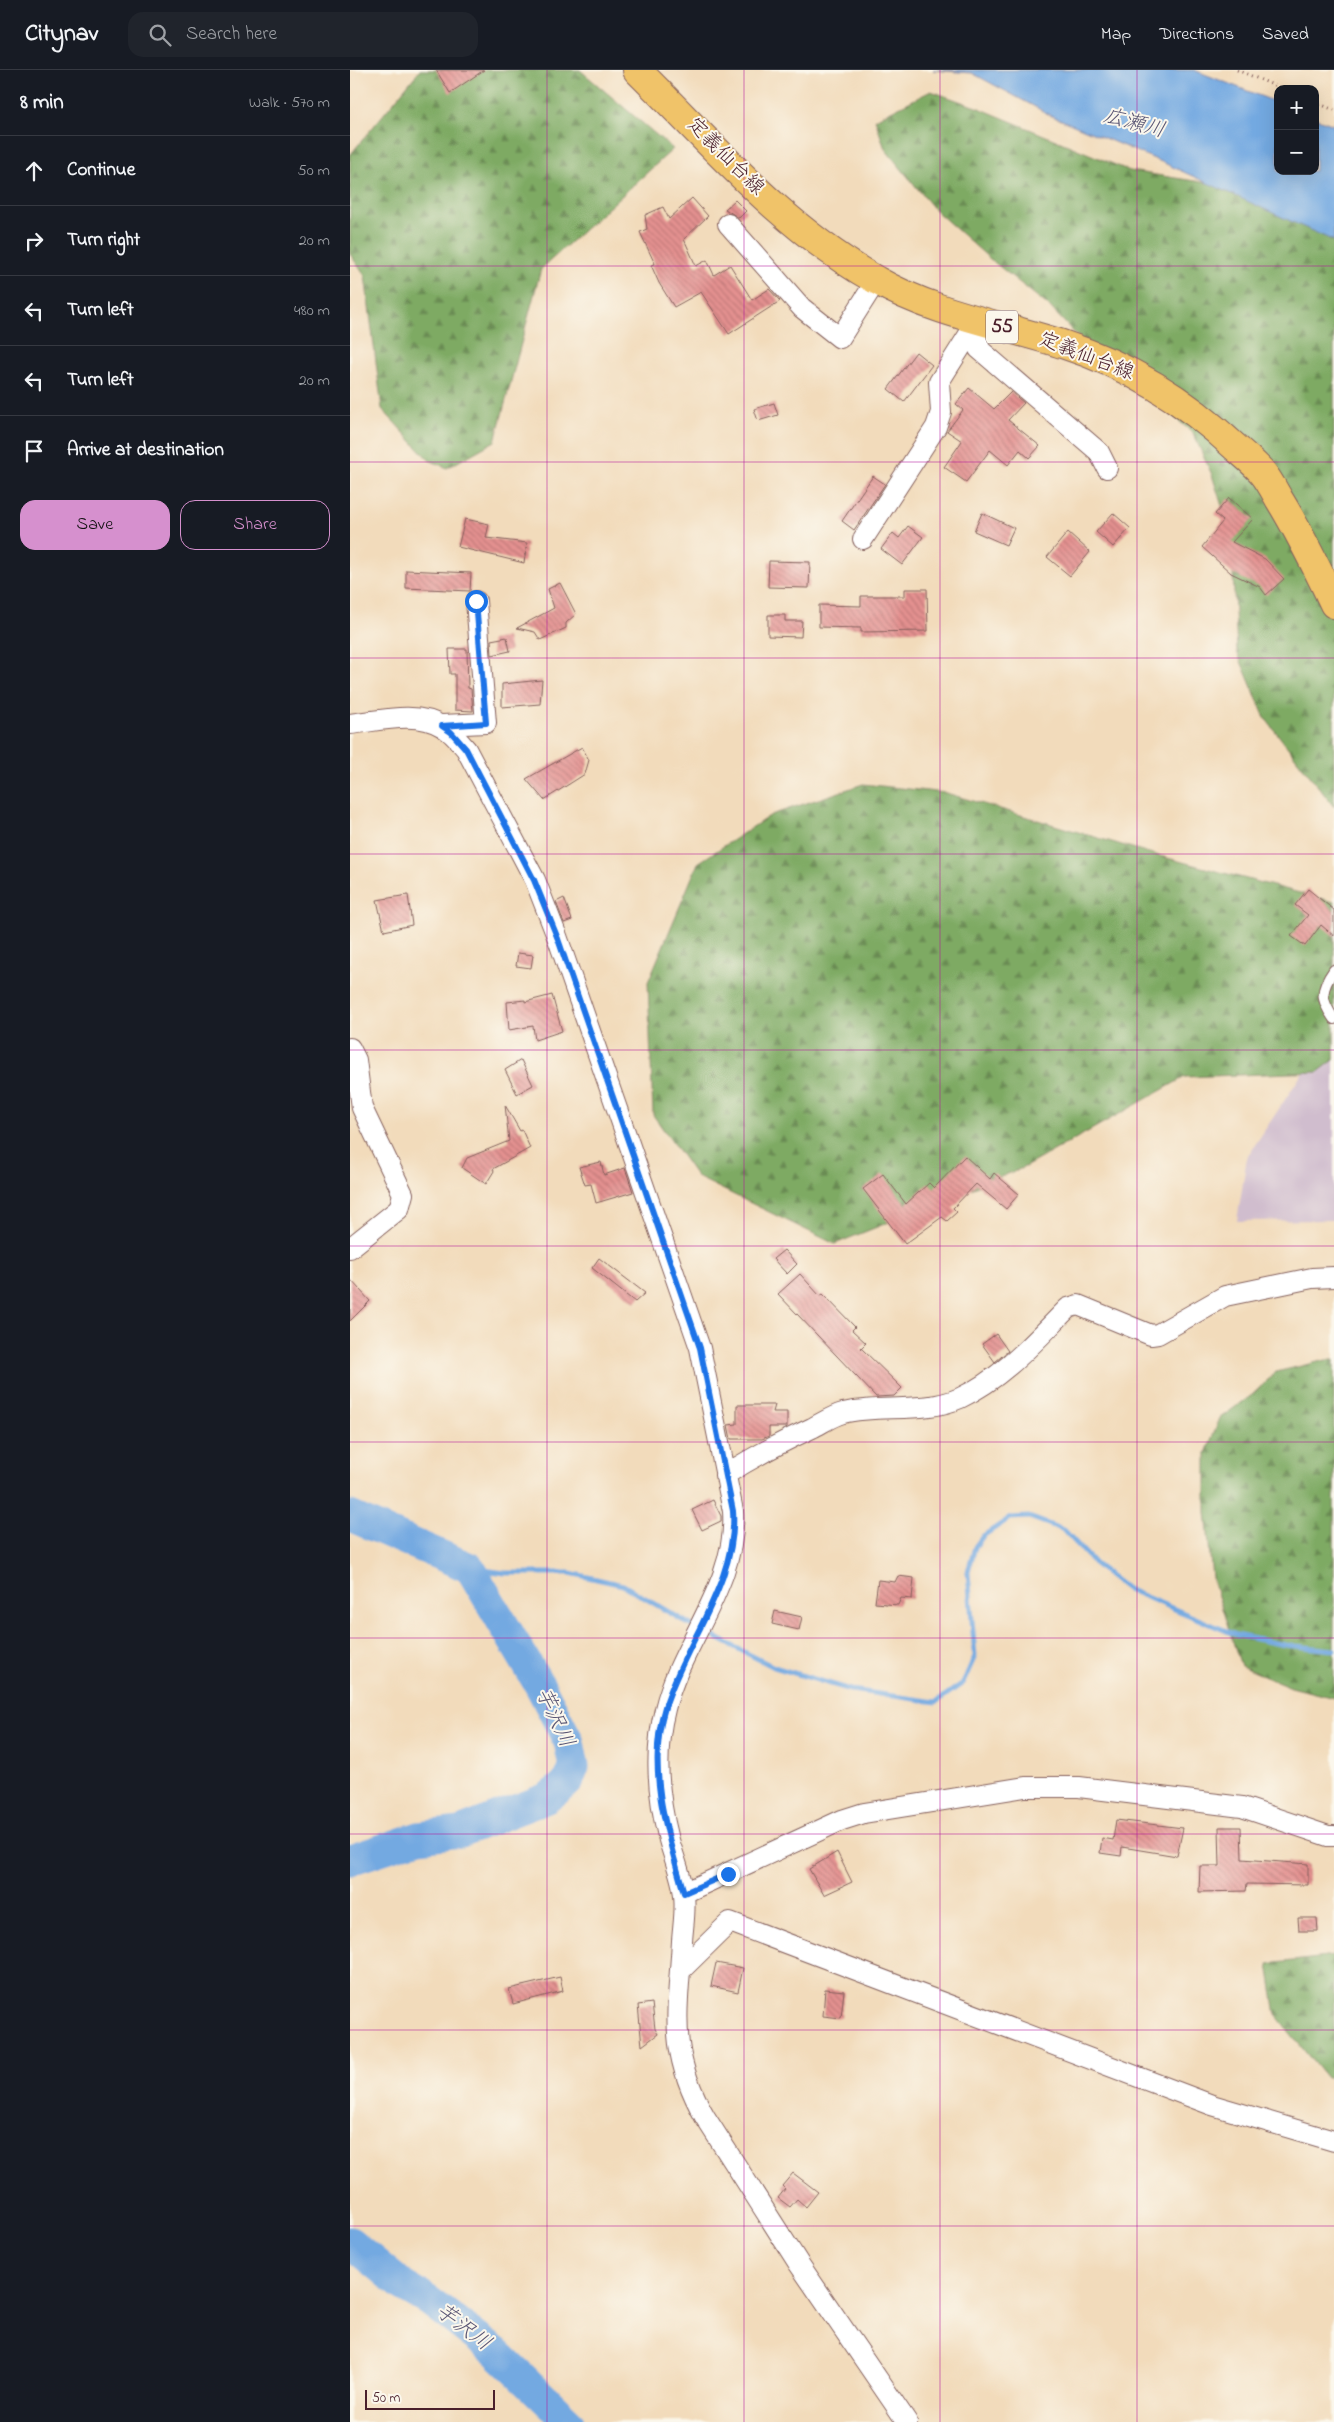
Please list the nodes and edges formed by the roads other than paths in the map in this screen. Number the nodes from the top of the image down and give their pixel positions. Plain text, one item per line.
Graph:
1 (637, 70) edge
2 (728, 224) dead end
3 (876, 281) junction
4 (978, 320) junction
5 (1107, 468) dead end
6 (862, 539) dead end
7 (476, 601) dead end
8 (1334, 604) edge
9 (350, 724) edge
10 (442, 726) junction
11 (1334, 970) edge
12 (1334, 1019) edge
13 (350, 1048) edge
14 (350, 1248) edge
15 (1334, 1277) edge
16 (725, 1474) junction
17 (1334, 1836) edge
18 (684, 1893) junction
19 (680, 1971) junction
20 (1334, 2141) edge
21 (907, 2422) edge

1 - 3 main road, 定義仙台線 / 55
2 - 3 street
3 - 4 main road, 定義仙台線 / 55
4 - 5 street
4 - 6 street
4 - 8 main road, 定義仙台線 / 55
7 - 10 street
9 - 10 street
10 - 16 street
11 - 12 lane
13 - 14 street
15 - 16 street
16 - 18 street
17 - 18 street
18 - 19 street
19 - 20 street
19 - 21 street

